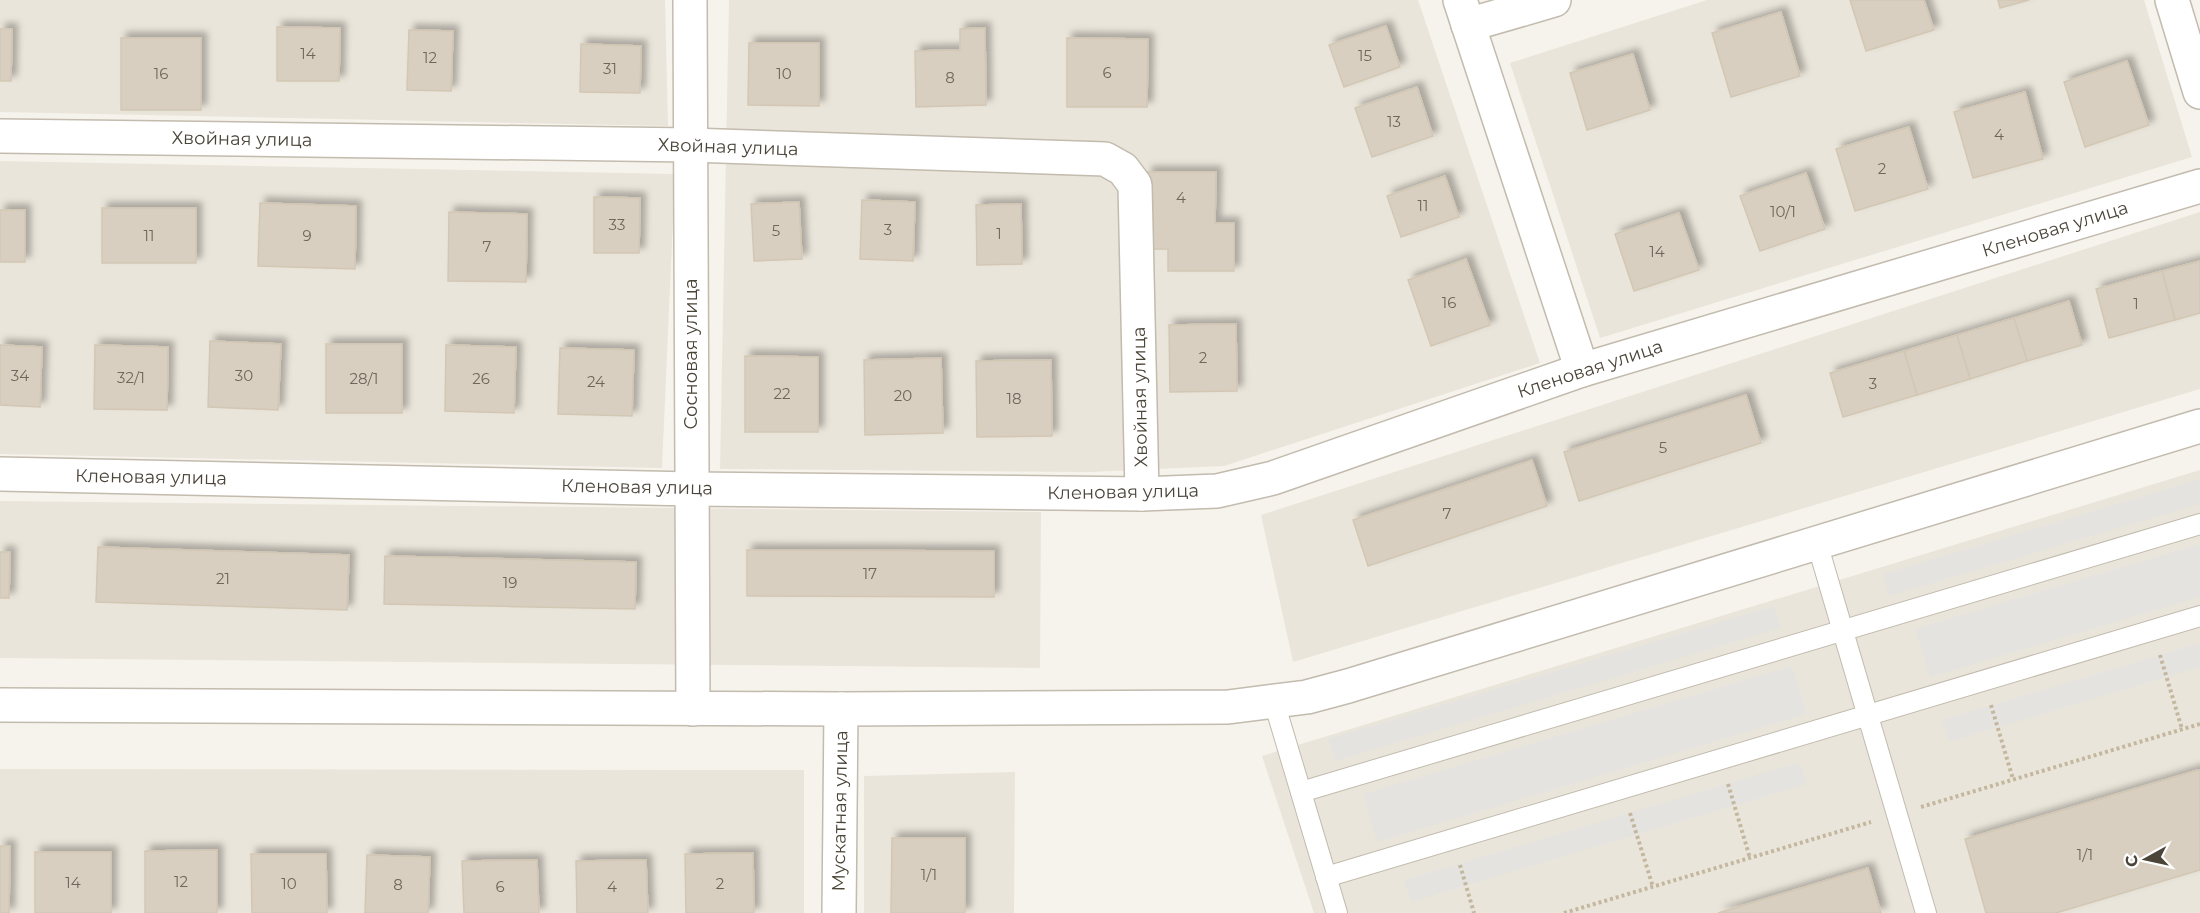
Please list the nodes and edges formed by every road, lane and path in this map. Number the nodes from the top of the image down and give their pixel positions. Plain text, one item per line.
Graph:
1 (690, 0) edge
2 (1554, 0) edge
3 (2172, 0) edge
4 (1464, 12) edge
5 (2200, 92) edge
6 (0, 136) edge
7 (691, 145) junction
8 (2200, 186) edge
9 (1582, 370) junction
10 (2200, 426) edge
11 (0, 474) edge
12 (692, 489) junction
13 (1142, 494) junction
14 (2200, 524) edge
15 (1817, 543) junction
16 (2200, 616) edge
17 (1843, 630) junction
18 (2152, 630) junction
19 (1984, 681) junction
20 (1274, 702) junction
21 (0, 705) edge
22 (693, 709) junction
23 (841, 709) junction
24 (1868, 715) junction
25 (2182, 729) dead end
26 (1721, 759) junction
27 (2013, 779) dead end
28 (1623, 788) junction
29 (1301, 792) junction
30 (1452, 839) junction
31 (1750, 858) dead end
32 (1326, 877) junction
33 (1653, 887) dead end
34 (839, 913) edge
35 (1336, 913) edge
36 (1474, 913) edge
37 (1926, 913) edge

1 - 7 street, Сосновая улица
2 - 4 street
3 - 5 street
4 - 9 street
6 - 7 street, Хвойная улица
7 - 12 street, Сосновая улица
7 - 13 street, Хвойная улица
8 - 9 street, Кленовая улица
9 - 13 street, Кленовая улица
10 - 15 street
11 - 12 street, Кленовая улица
12 - 13 street, Кленовая улица
12 - 22 street, Сосновая улица
14 - 17 lane
15 - 17 lane
15 - 20 street
16 - 18 lane
17 - 24 lane
17 - 29 lane
18 - 19 lane
18 - 25 path
19 - 24 lane
19 - 27 path
20 - 23 street
20 - 29 lane
21 - 22 street
22 - 23 street
23 - 34 street, Мускатная улица
24 - 26 lane
24 - 37 lane
26 - 28 lane
26 - 31 path
28 - 30 lane
28 - 33 path
29 - 32 lane
30 - 32 lane
30 - 36 path
32 - 35 lane

